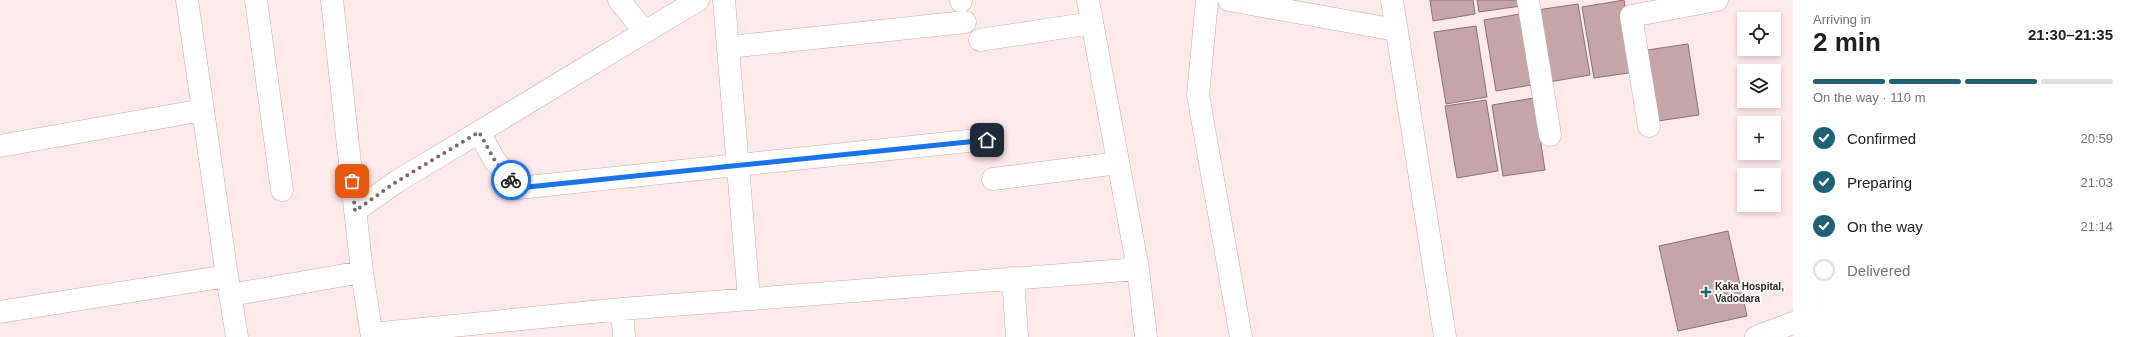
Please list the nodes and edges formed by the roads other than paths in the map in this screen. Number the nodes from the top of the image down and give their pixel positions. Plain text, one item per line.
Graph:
1 (188, 0) edge
2 (256, 0) edge
3 (332, 0) edge
4 (619, 0) edge
5 (698, 0) edge
6 (724, 0) edge
7 (1088, 0) edge
8 (1207, 0) edge
9 (1229, 0) edge
10 (1392, 0) edge
11 (1528, 0) edge
12 (1717, 0) edge
13 (1629, 8) edge
14 (965, 22) dead end
15 (1092, 23) junction
16 (1396, 30) junction
17 (645, 32) junction
18 (980, 40) dead end
19 (729, 47) junction
20 (203, 110) junction
21 (1649, 126) dead end
22 (479, 132) junction
23 (1550, 135) dead end
24 (987, 140) dead end
25 (0, 146) edge
26 (1118, 163) junction
27 (737, 166) junction
28 (993, 179) dead end
29 (282, 190) dead end
30 (355, 211) junction
31 (1138, 269) junction
32 (362, 272) junction
33 (1013, 278) junction
34 (229, 286) junction
35 (750, 299) junction
36 (622, 309) junction
37 (0, 312) edge
38 (1791, 328) edge
39 (372, 335) edge
40 (237, 337) edge
41 (624, 337) edge
42 (1017, 337) edge
43 (1146, 337) edge
44 (1241, 337) edge
45 (1445, 337) edge
46 (1756, 337) edge

1 - 20 street
2 - 29 street
3 - 30 street
4 - 17 street
5 - 17 street
6 - 19 street
7 - 15 street
8 - 44 street
9 - 16 street
10 - 16 street
11 - 23 street
12 - 13 street
13 - 21 street
14 - 19 street
15 - 18 street
15 - 26 street
16 - 45 street
17 - 22 street
19 - 27 street
20 - 25 street
20 - 34 street
22 - 27 street
22 - 30 street
24 - 27 street
26 - 28 street
26 - 31 street
27 - 35 street
30 - 32 street
31 - 33 street
31 - 43 street
32 - 34 street
32 - 39 street
33 - 35 street
33 - 42 street
34 - 37 street
34 - 40 street
35 - 36 street
36 - 39 street
36 - 41 street
38 - 46 street

